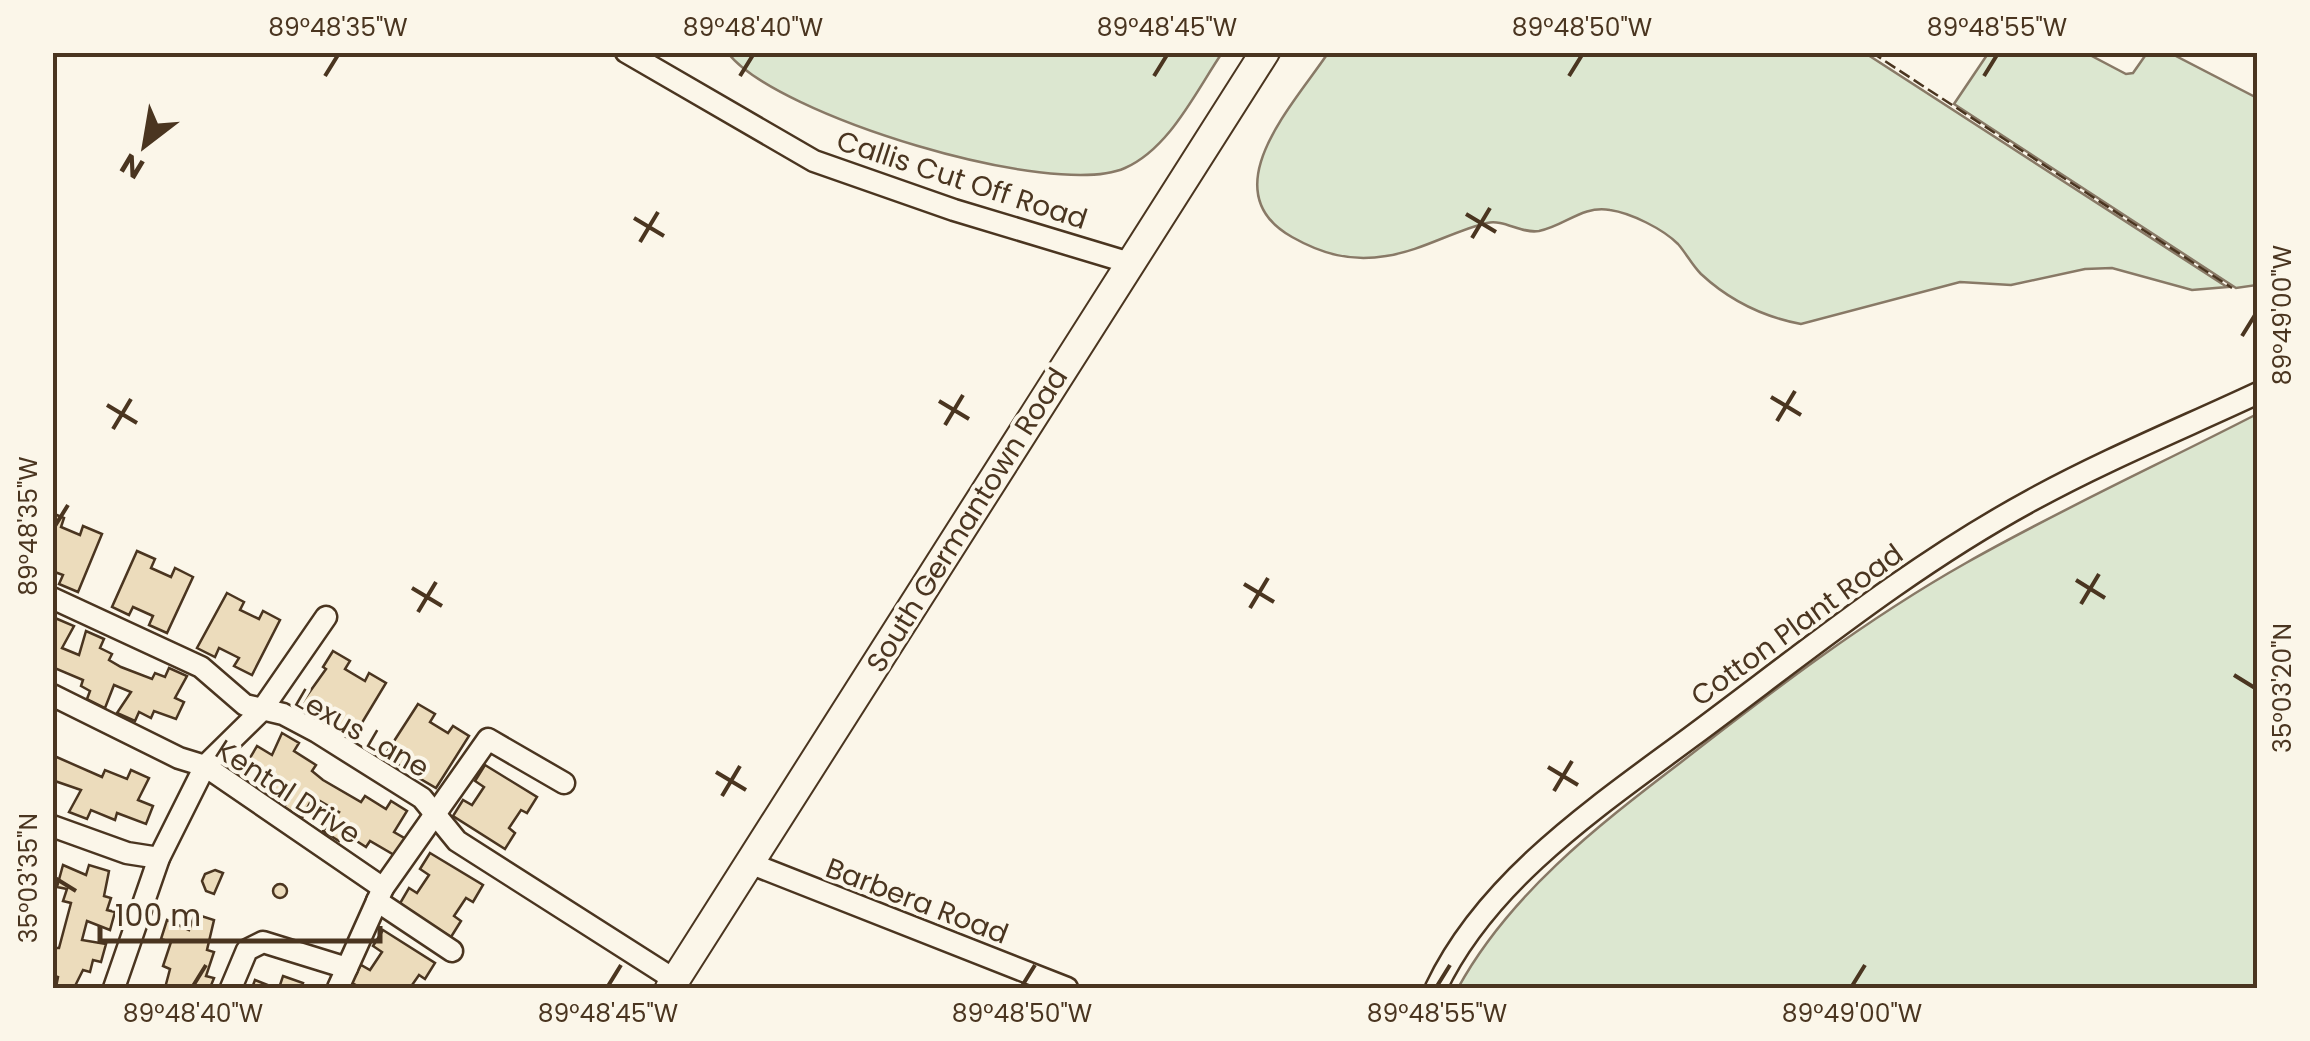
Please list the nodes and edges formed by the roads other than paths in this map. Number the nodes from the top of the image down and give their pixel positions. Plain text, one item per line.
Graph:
1 (626, 52) edge
2 (1265, 52) edge
3 (1130, 263) junction
4 (2258, 393) edge
5 (52, 598) edge
6 (326, 617) dead end
7 (52, 695) edge
8 (261, 711) junction
9 (205, 766) junction
10 (564, 783) dead end
11 (435, 818) junction
12 (54, 833) edge
13 (158, 858) junction
14 (748, 862) junction
15 (380, 894) junction
16 (452, 950) dead end
17 (348, 968) junction
18 (672, 984) edge
19 (114, 988) edge
20 (231, 988) edge
21 (338, 988) edge
22 (1067, 988) edge
23 (1436, 988) edge

1 - 3 street, Callis Cut Off Road
2 - 3 main road, South Germantown Road
3 - 14 main road, South Germantown Road
4 - 23 street, Cotton Plant Road
5 - 8 street, Lexus Lane
6 - 8 street
7 - 9 street, Kental Drive
8 - 9 street
8 - 11 street, Lexus Lane
9 - 13 street
9 - 15 street, Kental Drive
10 - 11 street
11 - 15 street
11 - 18 street, Lexus Lane
12 - 13 street
13 - 19 street
14 - 18 main road, South Germantown Road
14 - 22 street, Barbera Road
15 - 16 street, Kental Drive
15 - 17 street
17 - 20 street
17 - 21 street

